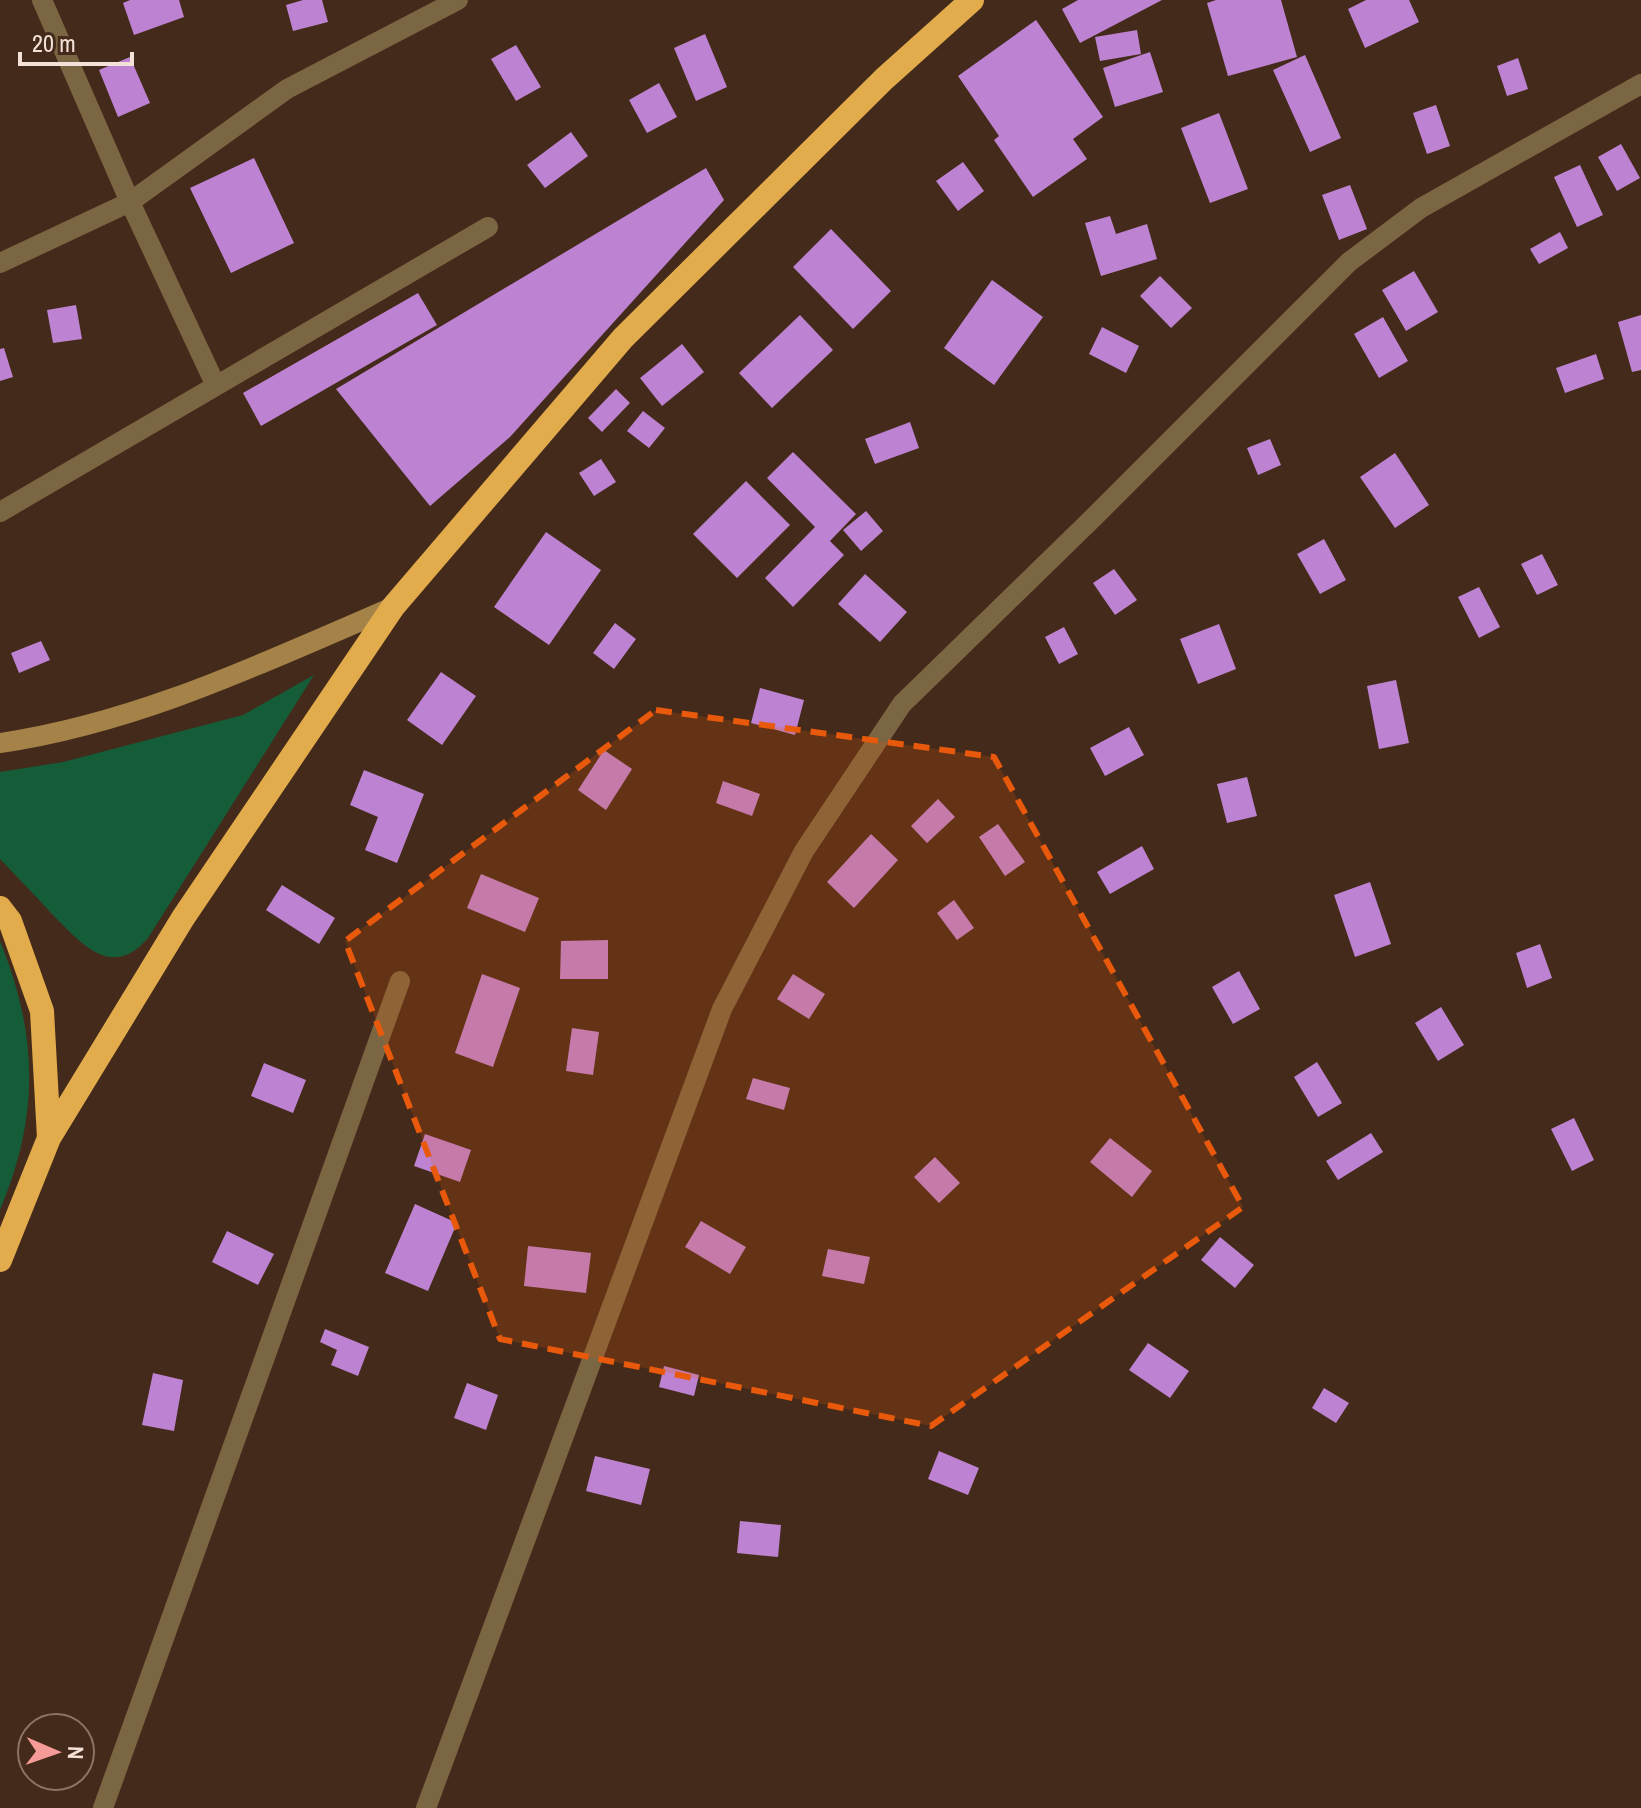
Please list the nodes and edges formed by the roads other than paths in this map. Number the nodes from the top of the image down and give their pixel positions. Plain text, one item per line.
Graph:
1 (42, 0) edge
2 (458, 0) edge
3 (972, 0) edge
4 (1641, 84) edge
5 (130, 202) junction
6 (488, 227) dead end
7 (0, 263) edge
8 (216, 386) junction
9 (0, 512) edge
10 (393, 607) junction
11 (0, 743) edge
12 (0, 908) edge
13 (400, 981) dead end
14 (49, 1138) junction
15 (0, 1260) edge
16 (103, 1808) edge
17 (426, 1808) edge

1 - 5 street
2 - 5 street
3 - 10 highway
4 - 17 street
5 - 7 street
5 - 8 street
6 - 8 street
8 - 9 street
10 - 11 main road
10 - 14 highway
12 - 14 highway
13 - 16 street
14 - 15 highway

